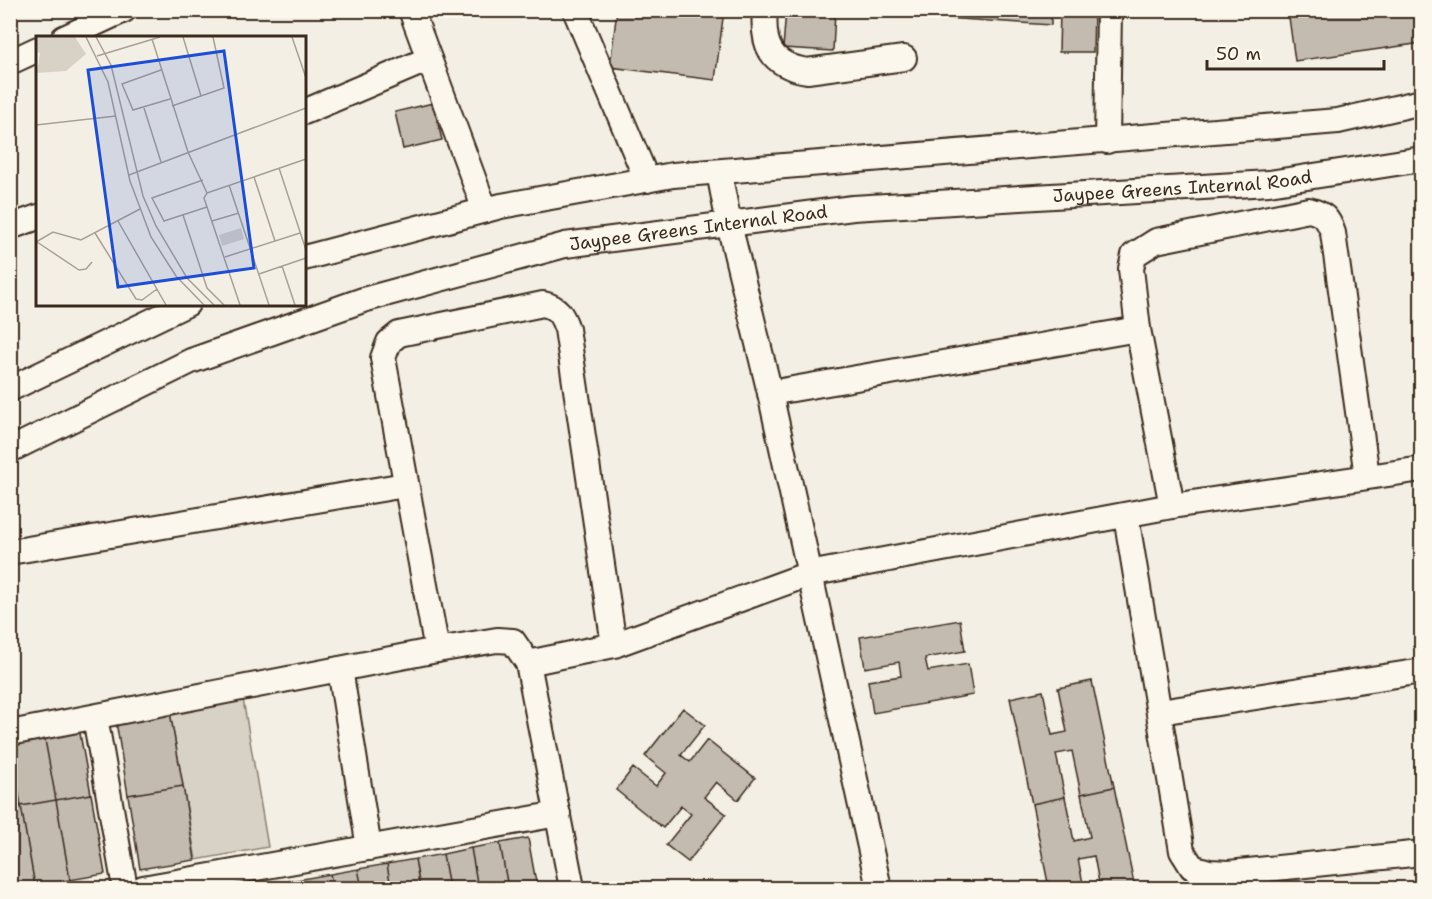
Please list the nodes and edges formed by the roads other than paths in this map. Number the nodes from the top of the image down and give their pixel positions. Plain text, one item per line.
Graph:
1 (124, 10) edge
2 (411, 10) edge
3 (574, 10) edge
4 (765, 10) edge
5 (1109, 10) edge
6 (68, 36) edge
7 (36, 50) edge
8 (904, 58) dead end
9 (429, 59) junction
10 (10, 62) edge
11 (1422, 102) edge
12 (306, 111) edge
13 (1107, 141) junction
14 (1422, 159) edge
15 (719, 172) junction
16 (646, 180) junction
17 (485, 210) junction
18 (36, 218) edge
19 (729, 224) junction
20 (10, 227) edge
21 (306, 257) edge
22 (183, 306) edge
23 (1138, 329) junction
24 (10, 389) edge
25 (770, 393) junction
26 (10, 450) edge
27 (1422, 469) edge
28 (1367, 476) junction
29 (405, 485) junction
30 (1172, 506) junction
31 (1126, 516) junction
32 (10, 552) edge
33 (809, 574) junction
34 (614, 645) junction
35 (437, 650) junction
36 (528, 663) junction
37 (340, 669) junction
38 (1422, 671) edge
39 (1160, 712) junction
40 (95, 717) junction
41 (10, 733) edge
42 (558, 814) junction
43 (369, 848) junction
44 (1422, 853) edge
45 (125, 888) edge
46 (143, 888) edge
47 (572, 888) edge
48 (879, 888) edge

1 - 6 street
2 - 9 street
3 - 16 street
4 - 8 street
5 - 13 street
7 - 10 street
9 - 12 street
9 - 17 street
11 - 13 street
13 - 15 street
14 - 19 street, Jaypee Greens Internal Road
15 - 16 street
15 - 19 street
16 - 17 street
17 - 21 street
18 - 20 street
19 - 25 street
19 - 26 street, Jaypee Greens Internal Road
22 - 24 street
23 - 25 street
23 - 28 street
23 - 30 street
25 - 33 street
27 - 28 street
28 - 30 street
29 - 32 street
29 - 34 street
29 - 35 street
30 - 31 street
31 - 33 street
31 - 39 street
33 - 34 street
33 - 48 street
34 - 36 street
35 - 36 street
35 - 37 street
36 - 42 street
37 - 40 street
37 - 43 street
38 - 39 street
39 - 44 street
40 - 41 street
40 - 45 street
42 - 43 street
42 - 47 street
43 - 46 street

